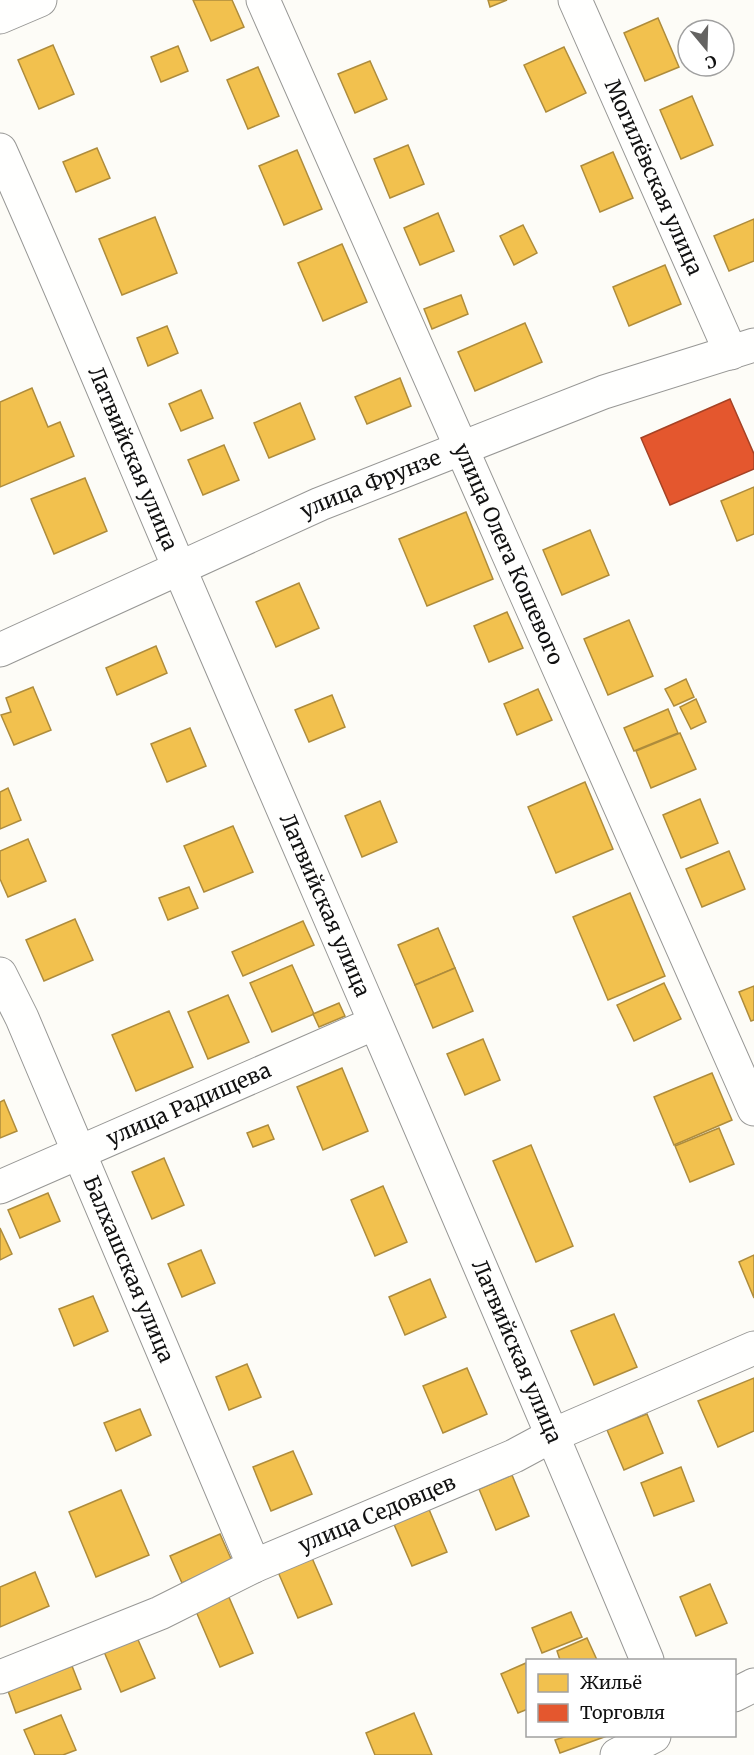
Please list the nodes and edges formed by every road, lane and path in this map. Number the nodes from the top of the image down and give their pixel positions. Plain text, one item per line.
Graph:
1 (40, 0) edge
2 (263, 0) edge
3 (575, 0) edge
4 (0, 17) edge
5 (0, 150) edge
6 (743, 349) edge
7 (463, 447) junction
8 (178, 567) junction
9 (0, 650) edge
10 (0, 974) edge
11 (375, 1023) junction
12 (754, 1109) edge
13 (79, 1152) junction
14 (0, 1186) edge
15 (754, 1348) edge
16 (553, 1436) junction
17 (254, 1566) junction
18 (647, 1659) edge
19 (0, 1677) edge
20 (754, 1685) edge
21 (736, 1694) edge
22 (652, 1737) edge
23 (617, 1755) edge

1 - 4 street
2 - 7 street, улица Олега Кошевого
3 - 6 street, Могилёвская улица
5 - 8 street, Латвийская улица
6 - 7 street, улица Фрунзе
7 - 8 street, улица Фрунзе
7 - 12 street, улица Олега Кошевого
8 - 9 street, улица Фрунзе
8 - 11 street, Латвийская улица
10 - 13 street, Балхашская улица
11 - 13 street, улица Радищева
11 - 16 street, Латвийская улица
13 - 14 street, улица Радищева
13 - 17 street, Балхашская улица
15 - 16 street, улица Седовцев
16 - 17 street, улица Седовцев
16 - 18 street, Латвийская улица
17 - 19 street, улица Седовцев
20 - 21 street
22 - 23 street

